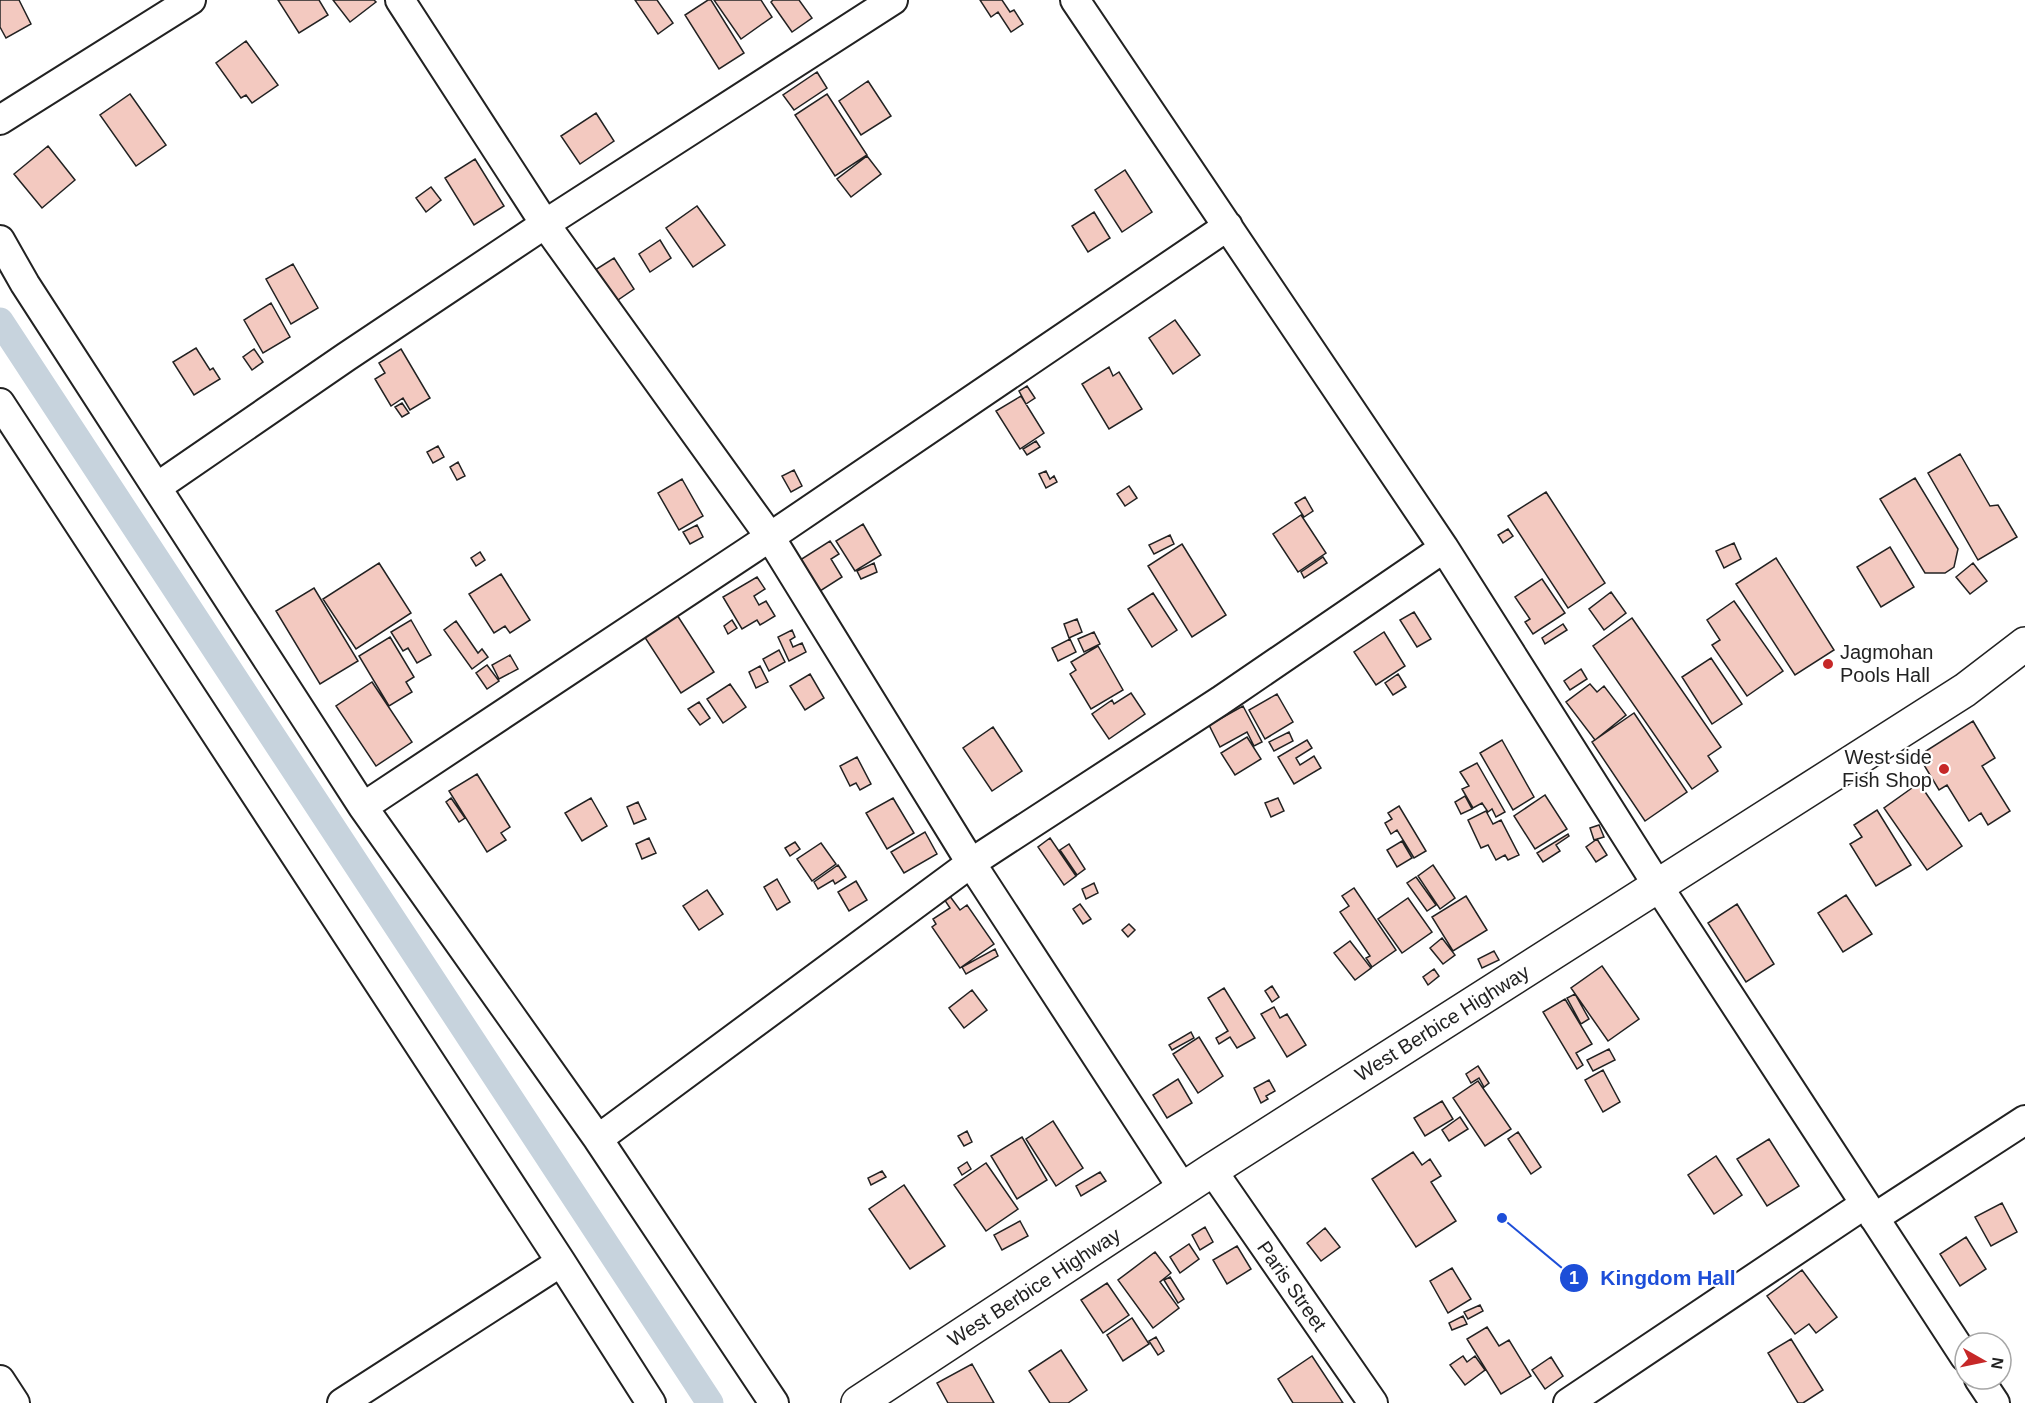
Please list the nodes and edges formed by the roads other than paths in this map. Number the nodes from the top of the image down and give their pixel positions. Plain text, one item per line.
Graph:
1 (191, 0) edge
2 (400, 0) edge
3 (893, 0) edge
4 (1075, 0) edge
5 (0, 120) edge
6 (545, 224) junction
7 (1228, 226) junction
8 (0, 240) edge
9 (0, 403) edge
10 (157, 487) junction
11 (770, 537) junction
12 (1444, 548) junction
13 (2025, 644) edge
14 (363, 807) junction
15 (971, 863) junction
16 (1658, 886) junction
17 (2025, 1120) edge
18 (597, 1139) junction
19 (1212, 1170) junction
20 (1182, 1189) junction
21 (1870, 1211) junction
22 (561, 1262) junction
23 (1953, 1339) edge
24 (0, 1380) edge
25 (15, 1403) edge
26 (342, 1403) edge
27 (651, 1403) edge
28 (774, 1403) edge
29 (858, 1403) edge
30 (1373, 1403) edge
31 (1568, 1403) edge

1 - 5 street
2 - 6 street
3 - 6 street
4 - 7 street
6 - 10 street
6 - 11 street
7 - 11 street
7 - 12 street
8 - 10 street
9 - 22 street
10 - 14 street
11 - 14 street
11 - 15 street
12 - 15 street
12 - 16 street
13 - 16 main road, West Berbice Highway
14 - 18 street
15 - 18 street
15 - 20 street
16 - 19 main road, West Berbice Highway
16 - 21 street
17 - 21 street
18 - 28 street
19 - 20 main road, West Berbice Highway
19 - 30 street, Paris Street
20 - 29 main road, West Berbice Highway
21 - 23 street
21 - 31 street
22 - 26 street
22 - 27 street
24 - 25 street

